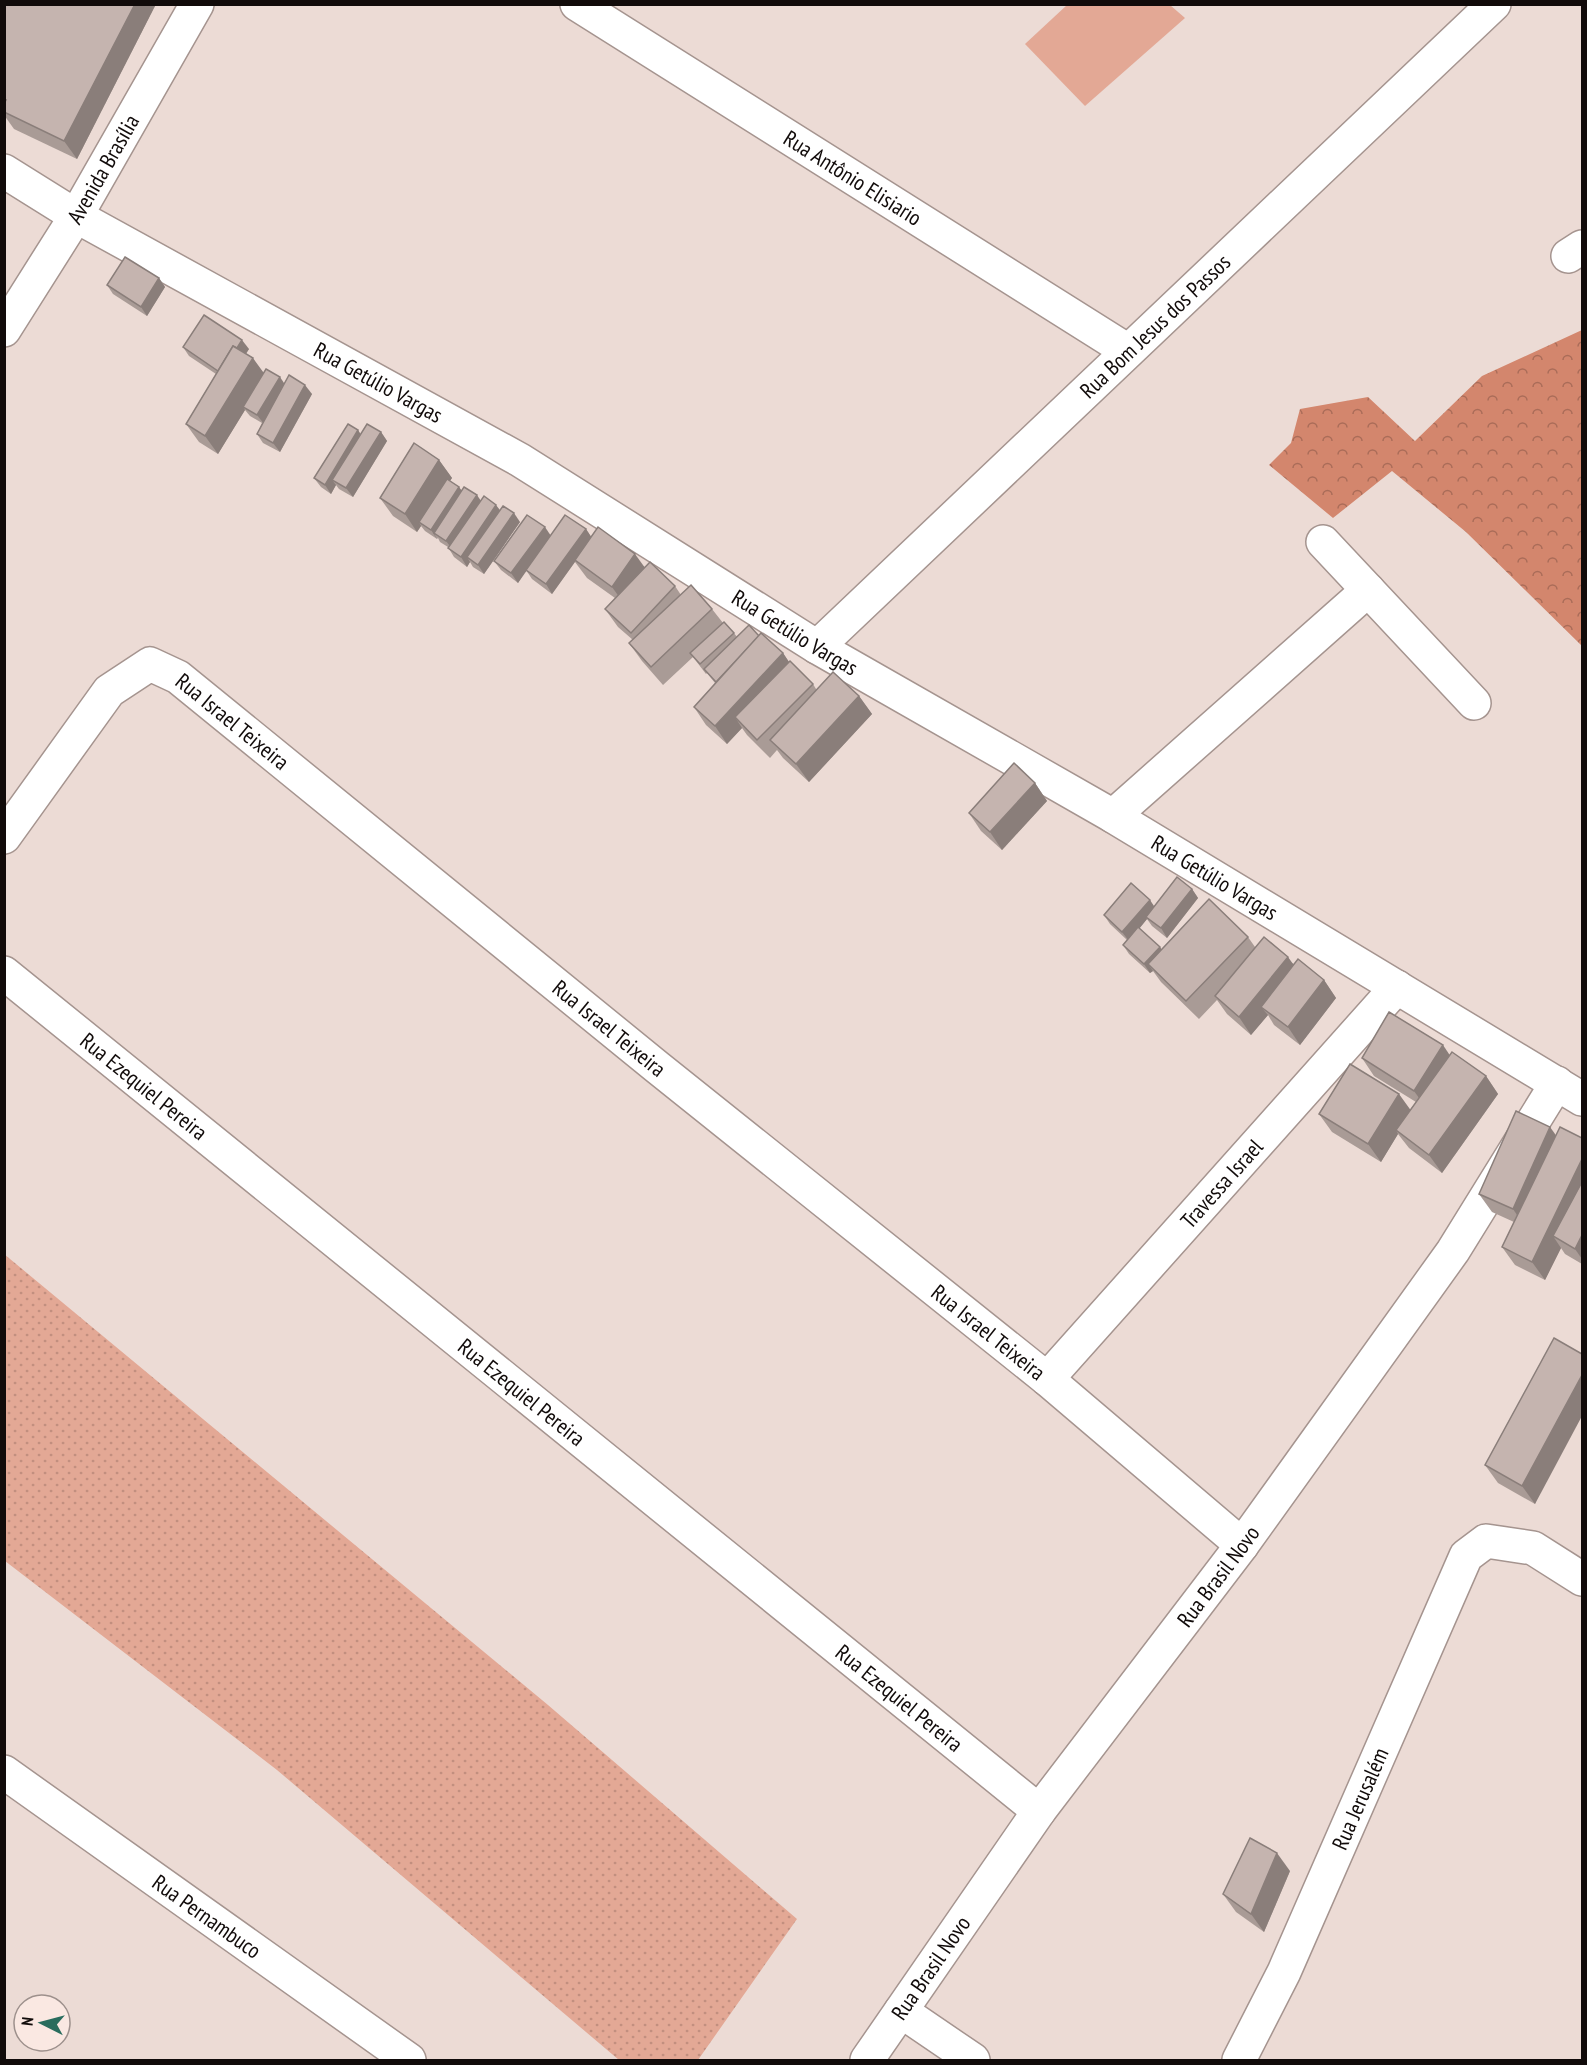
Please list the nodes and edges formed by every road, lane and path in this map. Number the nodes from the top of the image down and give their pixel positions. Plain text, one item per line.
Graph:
1 (197, 4) edge
2 (577, 4) edge
3 (1494, 4) edge
4 (4, 171) edge
5 (76, 216) junction
6 (4, 330) edge
7 (1128, 351) junction
8 (1323, 542) dead end
9 (1368, 590) junction
10 (817, 647) junction
11 (1474, 703) dead end
12 (1113, 816) junction
13 (4, 837) edge
14 (4, 973) edge
15 (1397, 987) junction
16 (1570, 1091) edge
17 (1047, 1379) junction
18 (1242, 1545) junction
19 (1582, 1579) edge
20 (4, 1772) edge
21 (1039, 1811) junction
22 (901, 2011) junction
23 (409, 2061) edge
24 (867, 2061) edge
25 (973, 2061) edge
26 (1239, 2061) edge

1 - 5 street, Avenida Brasília
2 - 7 street, Rua Antônio Elisiario
3 - 7 street, Rua Bom Jesus dos Passos
4 - 5 street, Rua Getúlio Vargas
5 - 6 street, Avenida Brasília
5 - 10 street, Rua Getúlio Vargas
7 - 10 street, Rua Bom Jesus dos Passos
8 - 9 street
9 - 11 street
9 - 12 street
10 - 12 street, Rua Getúlio Vargas
12 - 15 street, Rua Getúlio Vargas
13 - 17 street, Rua Israel Teixeira
14 - 21 street, Rua Ezequiel Pereira
15 - 16 street, Rua Getúlio Vargas
15 - 17 street, Travessa Israel
16 - 18 street, Rua Brasil Novo
17 - 18 street, Rua Israel Teixeira
18 - 21 street, Rua Brasil Novo
19 - 26 street, Rua Jerusalém
20 - 23 street, Rua Pernambuco
21 - 22 street, Rua Brasil Novo
22 - 24 street, Rua Brasil Novo
22 - 25 street

